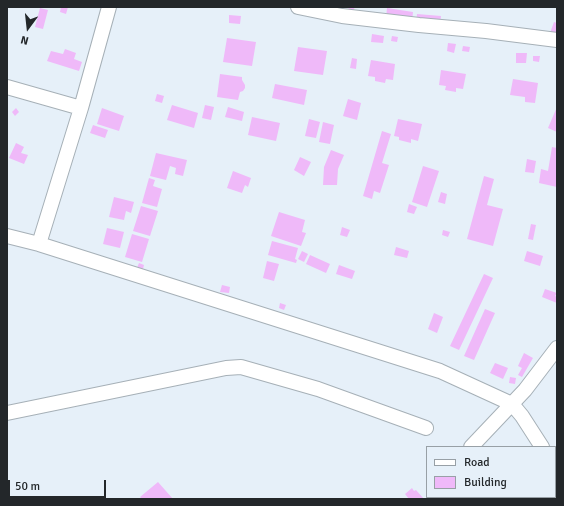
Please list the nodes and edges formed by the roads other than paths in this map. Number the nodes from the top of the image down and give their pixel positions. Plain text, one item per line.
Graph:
1 (109, 7) edge
2 (298, 7) edge
3 (557, 40) edge
4 (7, 87) edge
5 (81, 108) junction
6 (7, 236) edge
7 (39, 244) junction
8 (557, 348) edge
9 (512, 404) junction
10 (7, 413) edge
11 (426, 428) dead end
12 (472, 446) edge
13 (541, 446) edge

1 - 5 street
2 - 3 street
4 - 5 street
5 - 7 street
6 - 7 street
7 - 9 street
8 - 9 street
9 - 12 street
9 - 13 street
10 - 11 street

